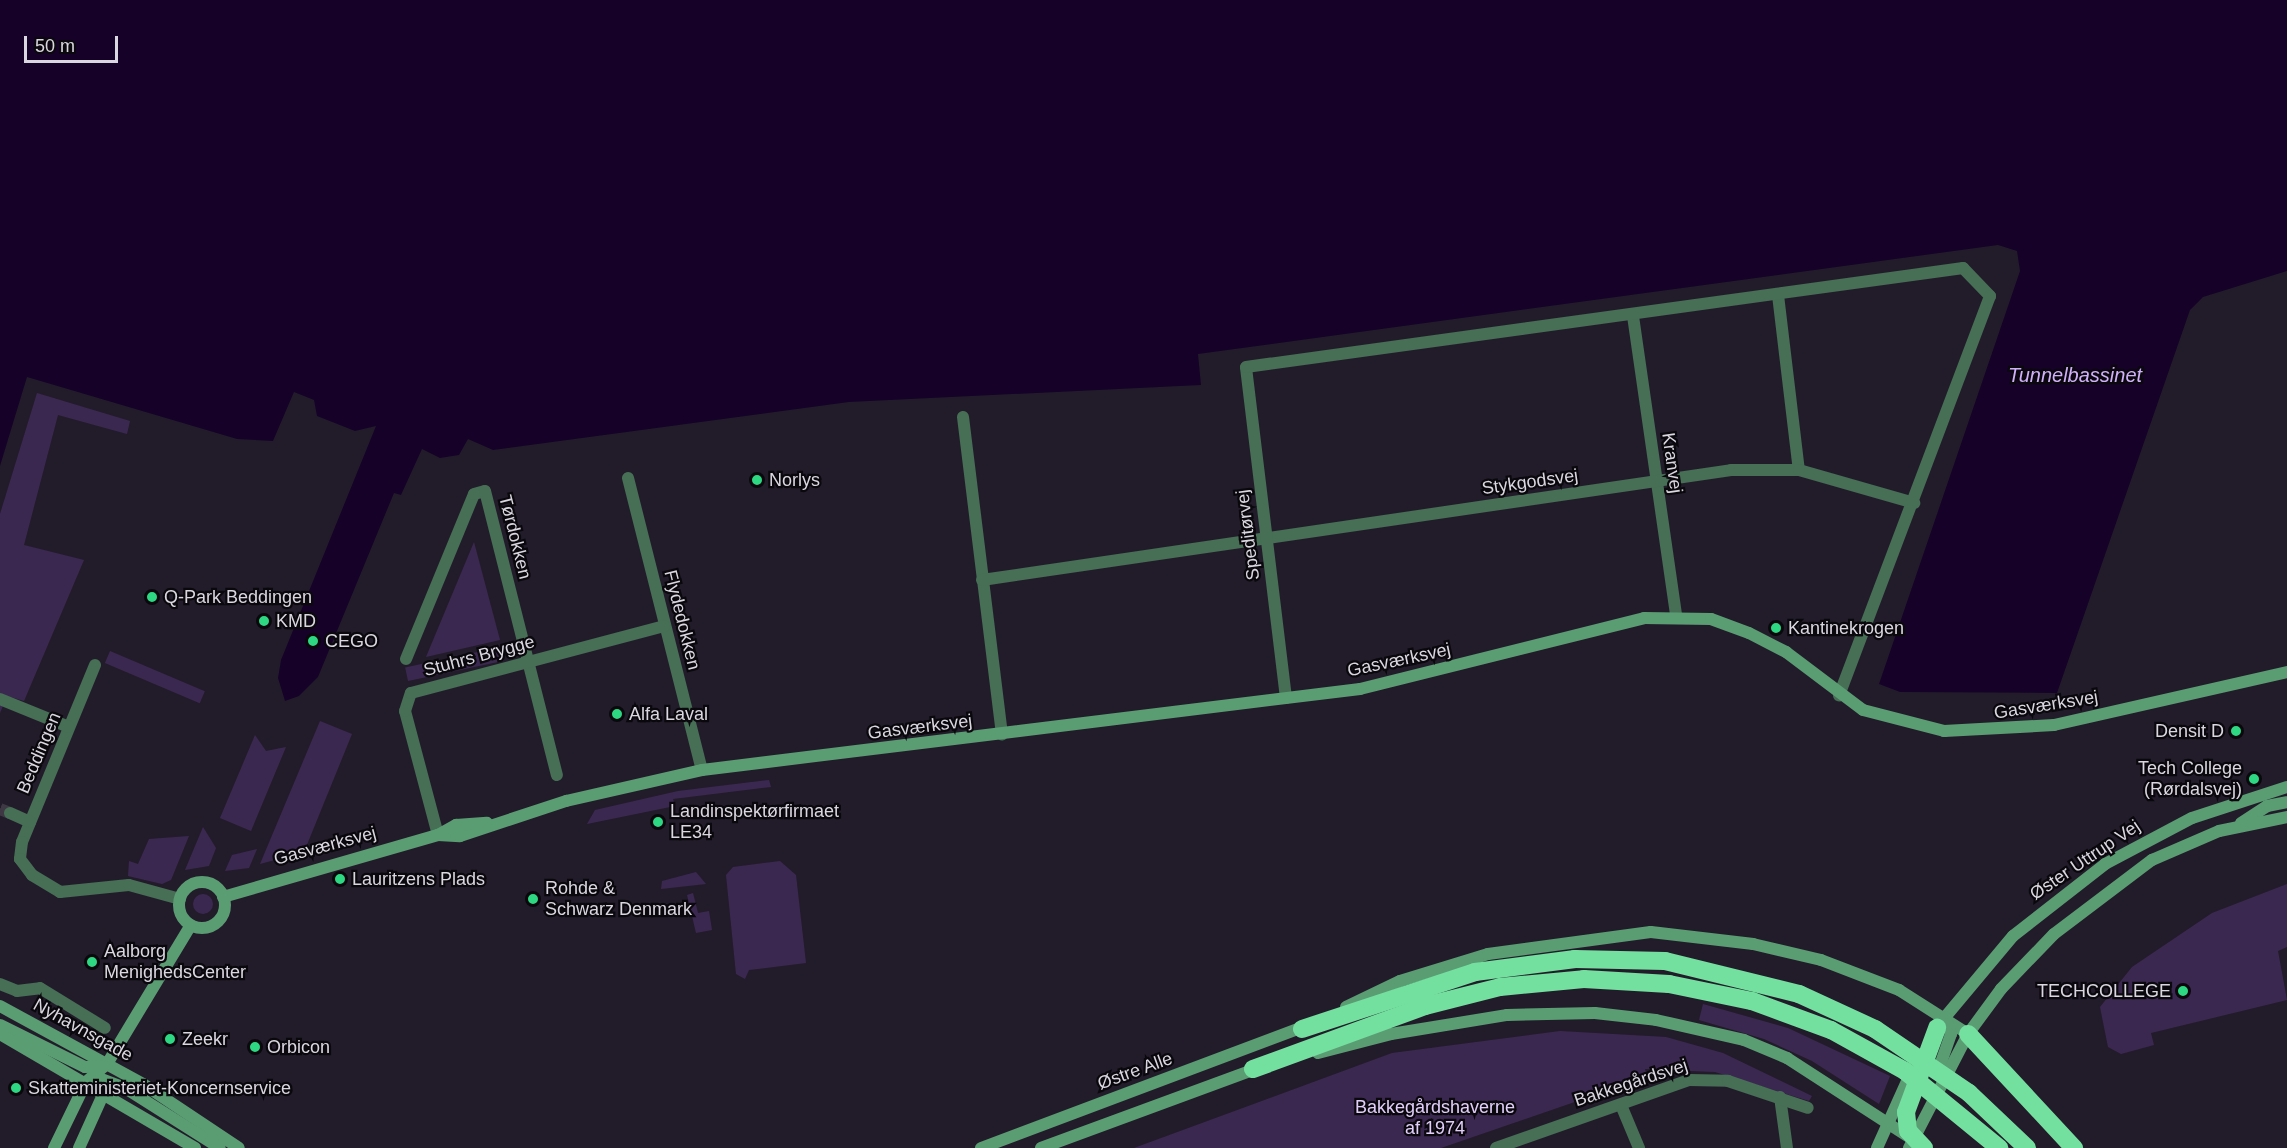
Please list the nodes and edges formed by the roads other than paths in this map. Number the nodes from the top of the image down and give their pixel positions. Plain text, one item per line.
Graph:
1 (1778, 295) junction
2 (1633, 316) junction
3 (963, 417) dead end
4 (1799, 470) junction
5 (628, 478) dead end
6 (1657, 482) junction
7 (1914, 502) junction
8 (1267, 536) junction
9 (982, 580) junction
10 (1676, 615) junction
11 (664, 626) junction
12 (406, 659) dead end
13 (528, 662) junction
14 (95, 665) dead end
15 (2287, 672) edge
16 (1839, 695) junction
17 (1286, 698) junction
18 (0, 699) edge
19 (69, 727) junction
20 (1002, 735) junction
21 (702, 770) junction
22 (557, 776) dead end
23 (2287, 787) edge
24 (2287, 802) edge
25 (10, 813) tunnel mouth
26 (2287, 817) edge
27 (30, 822) junction
28 (2235, 827) junction
29 (438, 835) junction
30 (224, 897) junction
31 (180, 899) junction
32 (191, 925) junction
33 (0, 984) edge
34 (0, 1006) edge
35 (1940, 1023) junction
36 (0, 1025) edge
37 (105, 1028) dead end
38 (1302, 1029) junction
39 (0, 1034) edge
40 (1966, 1038) junction
41 (107, 1064) junction
42 (1253, 1069) junction
43 (86, 1082) junction
44 (106, 1087) junction
45 (1780, 1097) junction
46 (1620, 1105) junction
47 (1808, 1108) dead end
48 (1908, 1131) edge
49 (54, 1148) edge
50 (79, 1148) edge
51 (195, 1148) edge
52 (220, 1148) edge
53 (239, 1148) edge
54 (981, 1148) edge
55 (1041, 1148) edge
56 (1496, 1148) edge
57 (1639, 1148) edge
58 (1787, 1148) edge
59 (1877, 1148) edge
60 (1999, 1148) edge
61 (2027, 1148) edge
62 (2074, 1148) edge

1 - 2 street
1 - 4 street
1 - 7 street
2 - 6 street, Kranvej
2 - 8 street, Speditørvej
3 - 9 street
4 - 6 street, Stykgodsvej
4 - 7 street, Stykgodsvej
5 - 11 street, Flydedokken
6 - 8 street, Stykgodsvej
6 - 10 street, Kranvej
7 - 16 street
8 - 9 street
8 - 17 street, Speditørvej
9 - 20 street
10 - 16 street, Gasværksvej
10 - 17 street, Gasværksvej
11 - 13 street, Stuhrs Brygge
11 - 21 street, Flydedokken
12 - 13 street, Tørdokken
13 - 22 street, Tørdokken
13 - 29 street, Stuhrs Brygge
14 - 19 street, Beddingen
15 - 16 street, Gasværksvej
17 - 20 street, Gasværksvej
18 - 19 street
19 - 27 street, Beddingen
20 - 21 street, Gasværksvej
21 - 29 street, Gasværksvej
23 - 35 street, Øster Uttrup Vej
24 - 28 street
25 - 27 street
26 - 28 street
27 - 31 street, Beddingen
28 - 40 street
29 - 30 street, Gasværksvej
30 - 31 street
30 - 32 street
31 - 32 street
32 - 41 street
33 - 37 street
34 - 41 street, Nyhavnsgade
35 - 38 street, Østre Alle
35 - 40 street, Østre Alle
35 - 48 highway
36 - 41 street
38 - 54 street, Østre Alle
38 - 61 highway
39 - 43 street
40 - 48 street
40 - 62 highway
41 - 43 street
41 - 44 street
41 - 53 street, Nyhavnsgade
42 - 48 street
42 - 55 street
42 - 60 highway
43 - 44 street
43 - 49 street
44 - 50 street
44 - 51 street
44 - 52 street
45 - 46 street, Bakkegårdsvej
45 - 47 street, Bakkegårdsvej
45 - 58 street
46 - 56 street, Bakkegårdsvej
46 - 57 street
48 - 59 street

